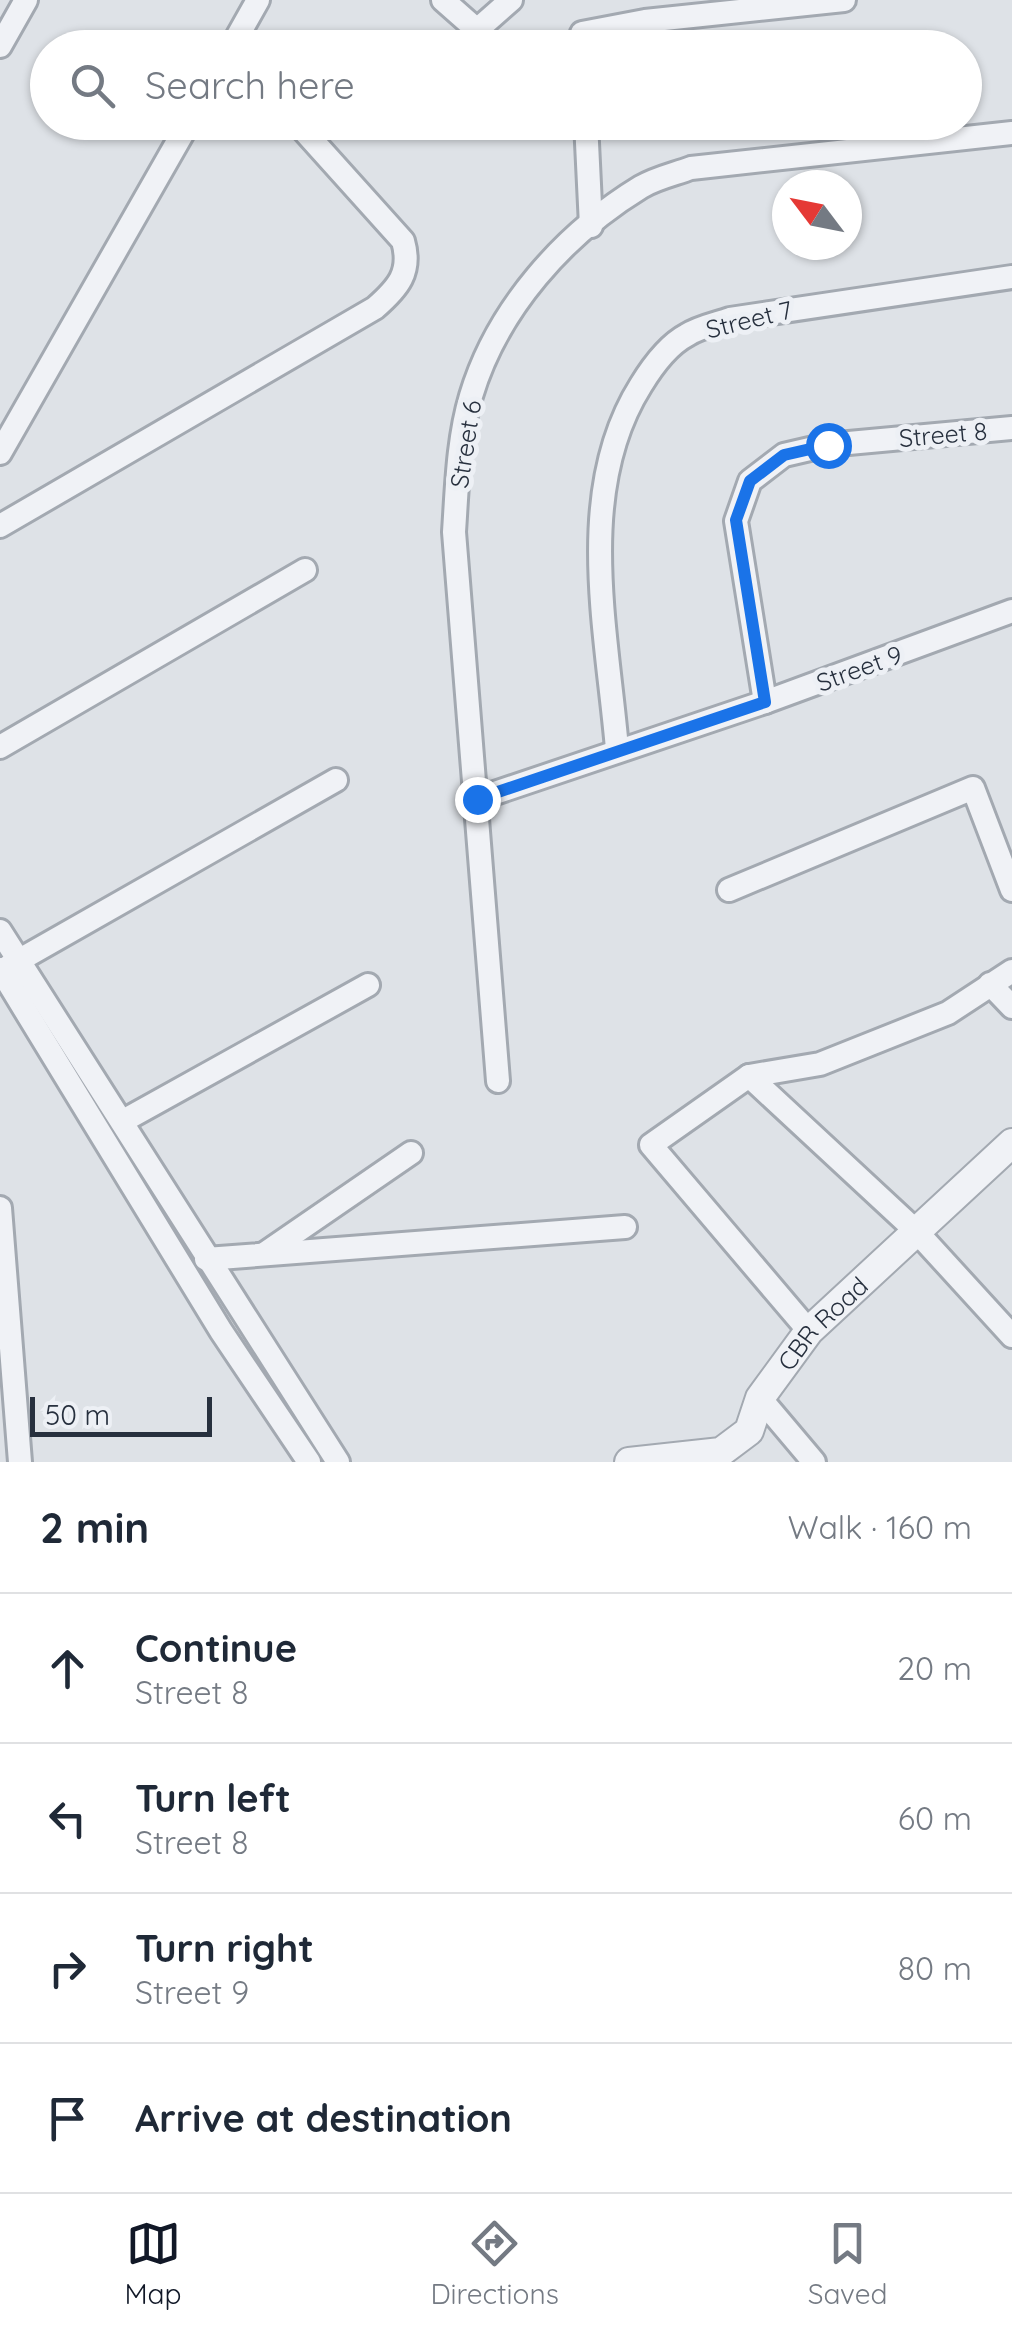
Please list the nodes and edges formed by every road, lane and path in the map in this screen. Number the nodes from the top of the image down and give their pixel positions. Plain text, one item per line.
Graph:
1 (26, 0) edge
2 (258, 0) edge
3 (442, 0) edge
4 (511, 0) edge
5 (844, 0) edge
6 (241, 30) edge
7 (598, 30) edge
8 (0, 46) edge
9 (1012, 132) edge
10 (982, 135) edge
11 (178, 140) edge
12 (312, 140) edge
13 (587, 140) edge
14 (941, 140) edge
15 (591, 226) junction
16 (1012, 277) edge
17 (1012, 428) edge
18 (0, 453) edge
19 (0, 526) edge
20 (305, 570) dead end
21 (1012, 611) edge
22 (765, 702) junction
23 (0, 747) edge
24 (617, 749) junction
25 (336, 780) dead end
26 (477, 799) junction
27 (729, 890) dead end
28 (1012, 890) edge
29 (0, 930) edge
30 (7, 967) edge
31 (1012, 971) edge
32 (990, 984) junction
33 (368, 985) dead end
34 (1012, 1007) edge
35 (749, 1076) junction
36 (498, 1081) dead end
37 (122, 1122) junction
38 (1012, 1143) edge
39 (412, 1153) dead end
40 (0, 1208) edge
41 (624, 1226) dead end
42 (916, 1231) junction
43 (261, 1256) junction
44 (206, 1259) junction
45 (809, 1331) junction
46 (1012, 1336) edge
47 (760, 1398) junction
48 (20, 1462) edge
49 (309, 1462) edge
50 (338, 1462) edge
51 (629, 1462) edge
52 (814, 1462) edge

1 - 8 street
2 - 6 street
3 - 4 street
5 - 7 street
9 - 10 street, Street 6
11 - 18 street
12 - 19 street
13 - 15 street
14 - 15 street, Street 6
15 - 26 street, Street 6
16 - 24 street, Street 7
17 - 22 street, Street 8
20 - 23 street
21 - 22 street, Street 9
22 - 24 street, Street 9
24 - 26 street, Street 9
25 - 30 street
26 - 36 street, Street 6
27 - 28 street
29 - 30 street
30 - 37 street
30 - 49 street
31 - 32 street
32 - 34 street
32 - 35 street
33 - 37 street
35 - 42 street
35 - 45 street
37 - 44 street
38 - 42 street, CBR Road
39 - 43 street
40 - 48 street
41 - 43 street
42 - 45 street, CBR Road
42 - 46 street
43 - 44 street
44 - 50 street
45 - 47 street, CBR Road
47 - 51 street, CBR Road
47 - 52 street

